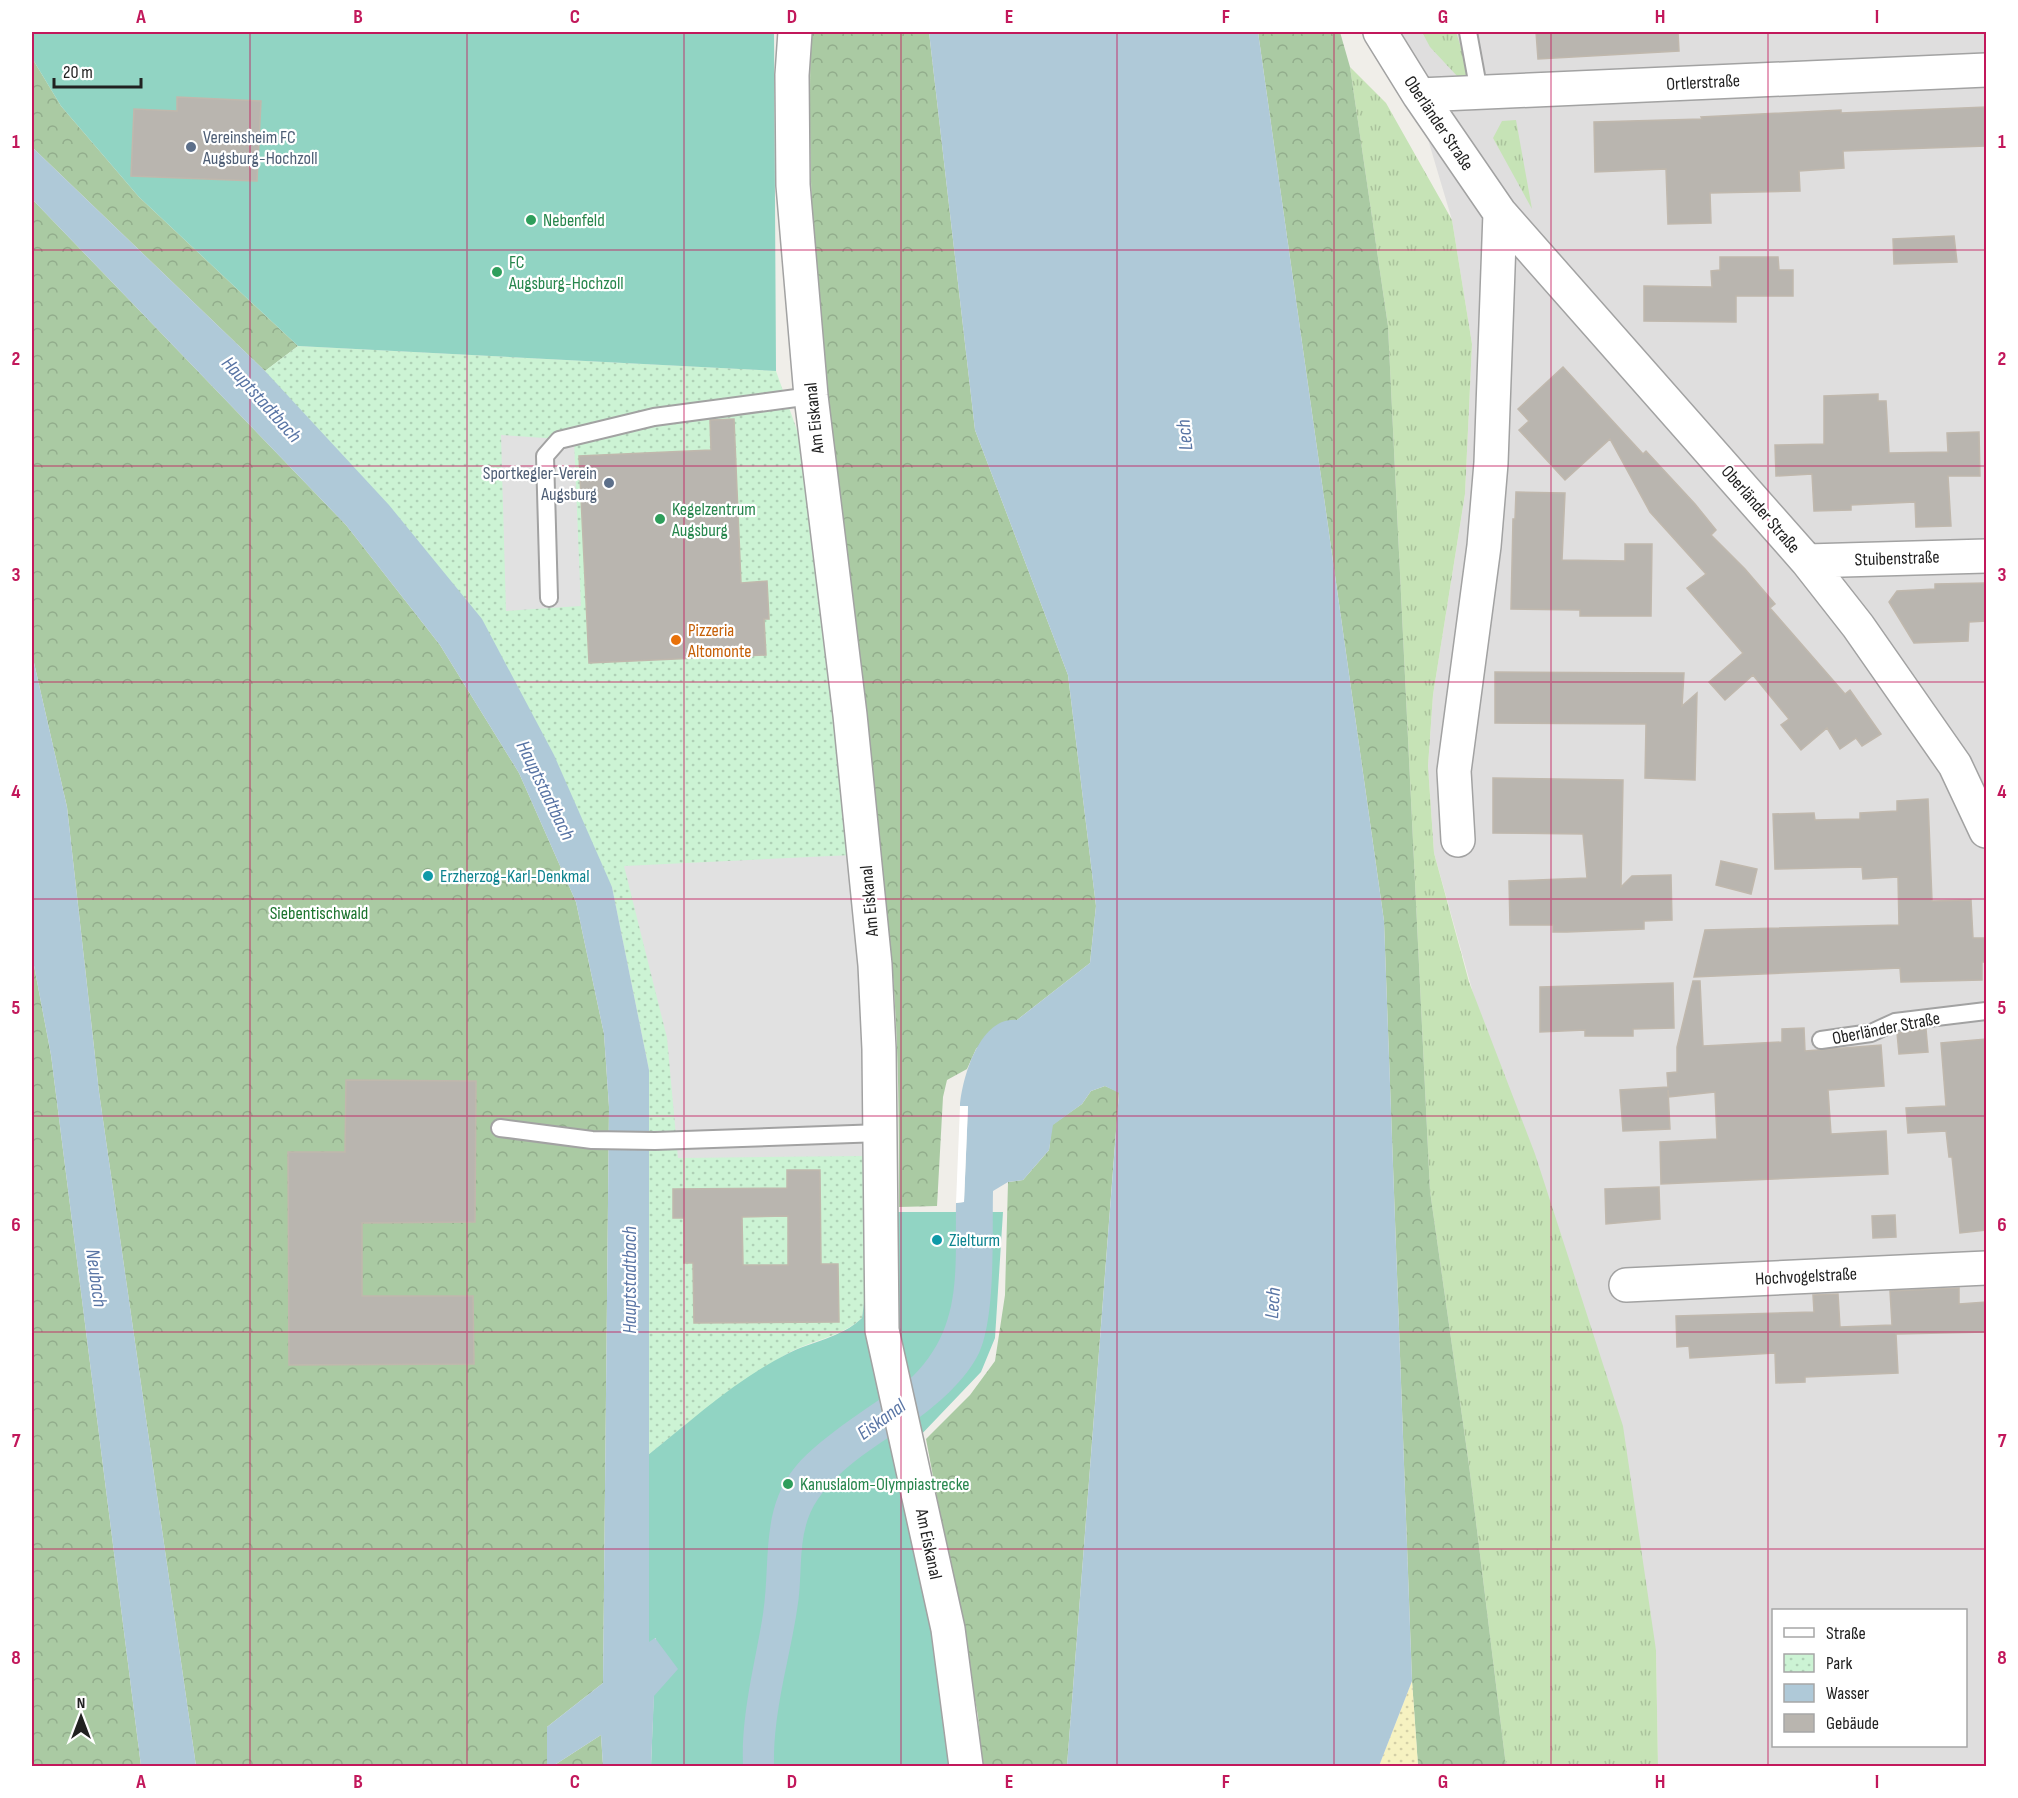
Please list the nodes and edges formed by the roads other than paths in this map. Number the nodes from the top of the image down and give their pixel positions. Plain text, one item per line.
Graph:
1 (795, 32) edge
2 (1380, 32) edge
3 (1468, 32) edge
4 (1986, 70) edge
5 (1479, 92) junction
6 (1419, 95) junction
7 (1500, 213) junction
8 (811, 396) junction
9 (1986, 556) edge
10 (1807, 561) junction
11 (549, 598) dead end
12 (1986, 831) edge
13 (1458, 840) dead end
14 (1986, 1011) edge
15 (1821, 1040) dead end
16 (500, 1128) dead end
17 (880, 1133) junction
18 (1986, 1268) edge
19 (1626, 1285) dead end
20 (966, 1767) edge

1 - 8 street, Am Eiskanal
2 - 6 street, Oberländer Straße
3 - 5 lane
4 - 5 street, Ortlerstraße
5 - 6 street, Ortlerstraße
6 - 7 street, Oberländer Straße
7 - 10 street, Oberländer Straße
7 - 13 street
8 - 11 lane
8 - 17 street, Am Eiskanal
9 - 10 street, Stuibenstraße
10 - 12 street, Oberländer Straße
14 - 15 lane, Oberländer Straße
16 - 17 lane
17 - 20 street, Am Eiskanal
18 - 19 street, Hochvogelstraße

